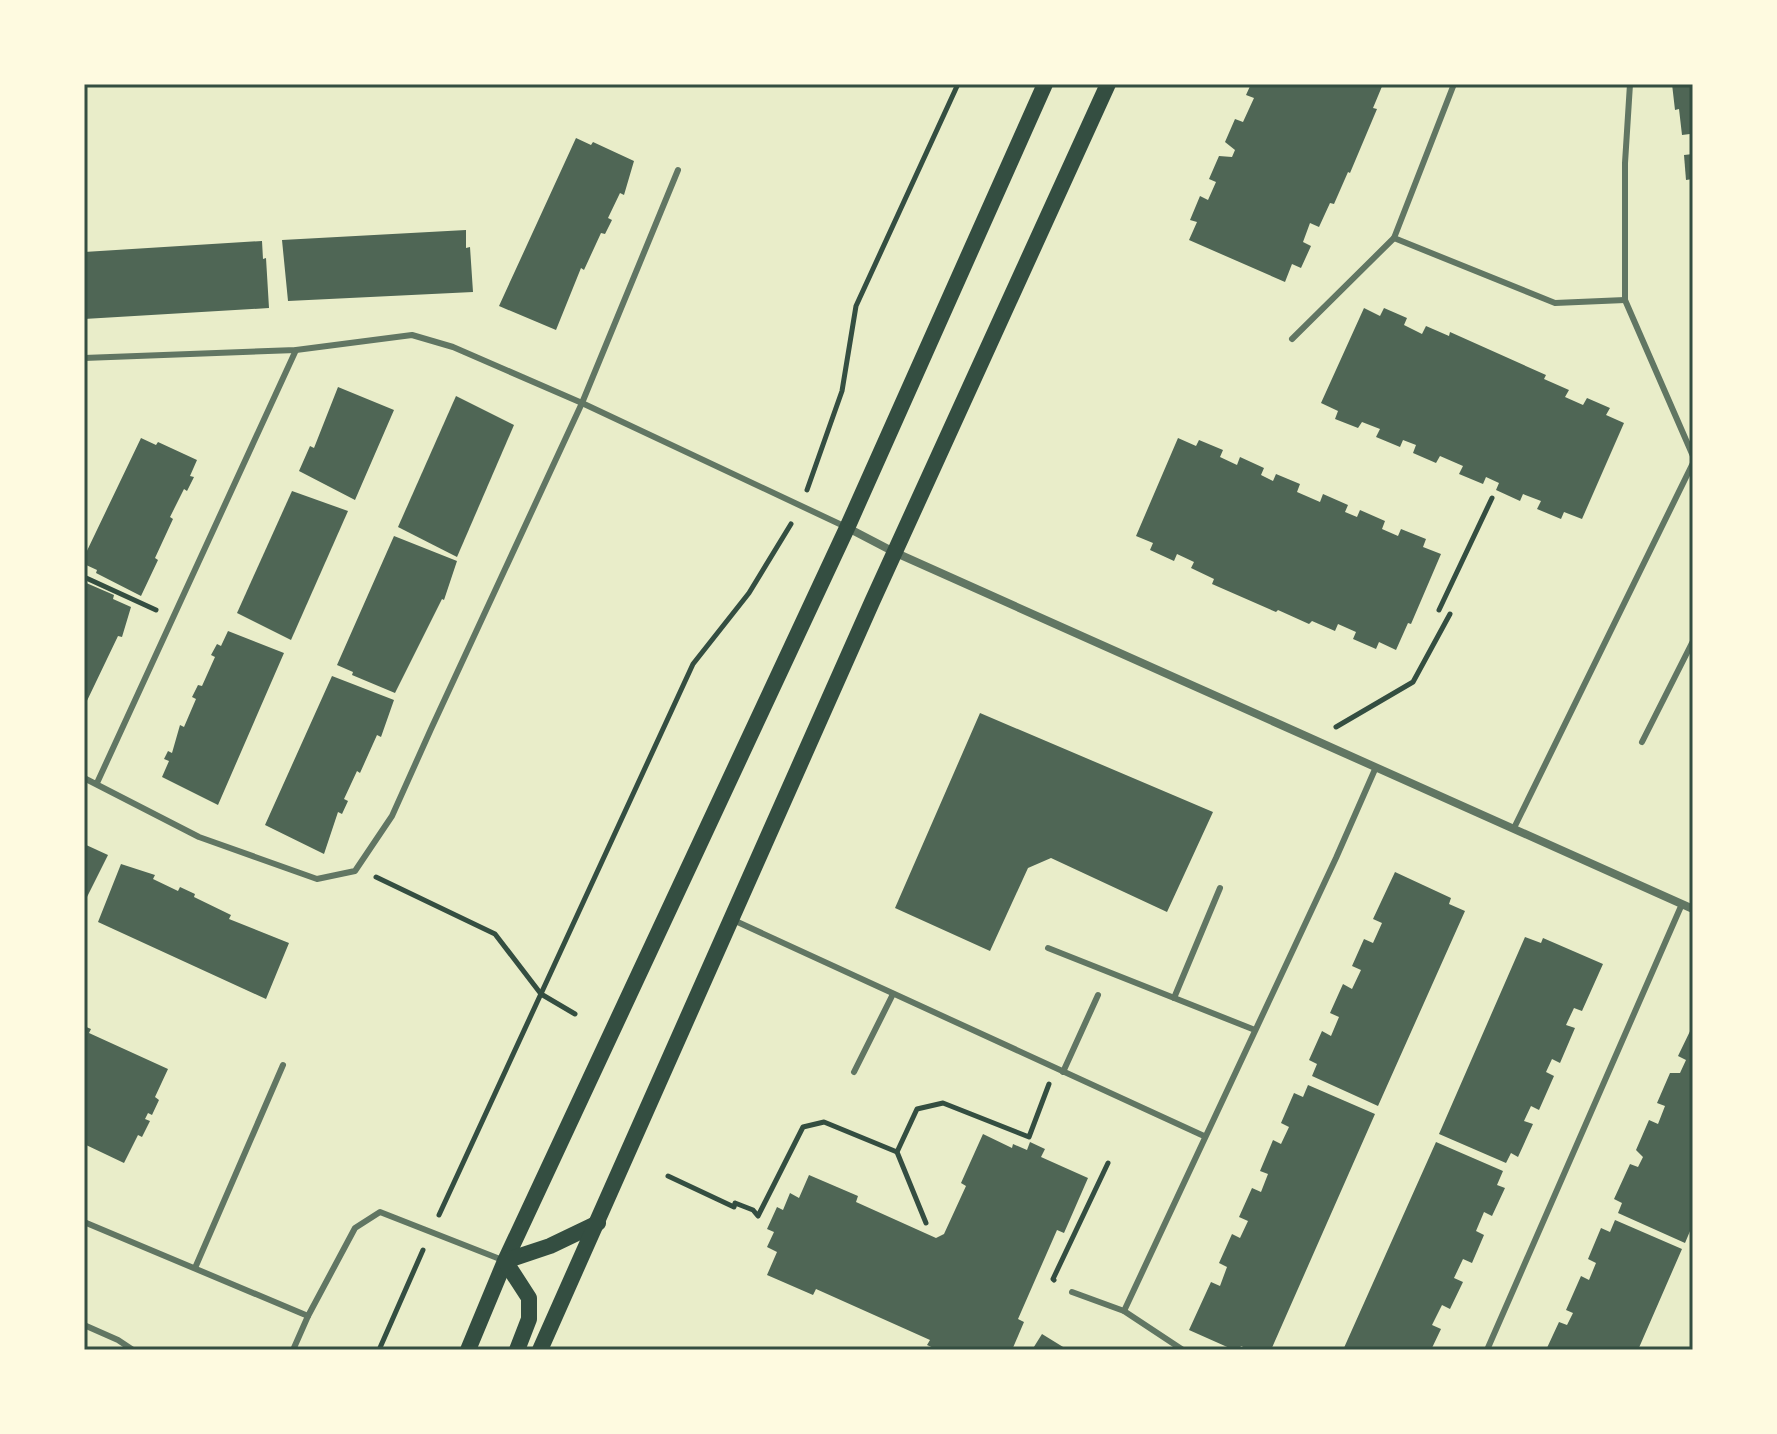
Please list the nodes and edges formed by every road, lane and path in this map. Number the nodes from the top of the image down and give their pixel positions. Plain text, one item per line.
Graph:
1 (958, 84) edge
2 (1045, 84) edge
3 (1108, 84) edge
4 (1454, 84) edge
5 (1630, 84) edge
6 (678, 170) dead end
7 (1394, 238) junction
8 (1625, 300) junction
9 (1292, 339) dead end
10 (296, 350) junction
11 (84, 358) edge
12 (582, 403) junction
13 (1693, 456) edge
14 (1693, 463) edge
15 (1492, 498) dead end
16 (802, 505) junction
17 (847, 528) junction
18 (894, 552) junction
19 (84, 577) edge
20 (1439, 610) dead end
21 (1450, 614) dead end
22 (173, 618) junction
23 (1693, 641) edge
24 (1314, 740) junction
25 (1642, 742) dead end
26 (1376, 767) junction
27 (84, 778) edge
28 (97, 783) junction
29 (1514, 828) junction
30 (355, 871) junction
31 (1220, 888) dead end
32 (1682, 904) junction
33 (1693, 909) edge
34 (730, 919) junction
35 (1048, 948) dead end
36 (541, 994) junction
37 (893, 994) junction
38 (1098, 995) dead end
39 (1174, 998) junction
40 (575, 1014) dead end
41 (1255, 1030) junction
42 (283, 1065) dead end
43 (1054, 1068) junction
44 (854, 1072) dead end
45 (1063, 1072) junction
46 (1204, 1136) junction
47 (897, 1152) junction
48 (1108, 1163) dead end
49 (668, 1176) dead end
50 (443, 1206) dead end
51 (84, 1222) edge
52 (598, 1223) junction
53 (926, 1223) dead end
54 (420, 1257) dead end
55 (505, 1261) junction
56 (195, 1268) junction
57 (1072, 1292) joint
58 (1124, 1311) junction
59 (308, 1316) junction
60 (84, 1325) edge
61 (133, 1350) edge
62 (293, 1350) edge
63 (379, 1350) edge
64 (468, 1350) edge
65 (517, 1350) edge
66 (540, 1350) edge
67 (1183, 1350) edge
68 (1487, 1350) edge

1 - 16 path
2 - 17 main road
3 - 18 main road
4 - 7 lane
5 - 8 lane
6 - 12 lane
7 - 8 lane
7 - 9 lane
8 - 13 lane
10 - 11 lane
10 - 12 lane
10 - 22 lane
12 - 16 lane
12 - 30 lane
14 - 29 lane
15 - 20 path
16 - 17 lane
16 - 36 path
17 - 18 street
17 - 55 main road
18 - 24 street
18 - 34 main road
19 - 22 path
21 - 24 path
22 - 28 lane
23 - 25 lane
24 - 26 street
26 - 29 street
26 - 41 lane
27 - 28 lane
28 - 30 lane
29 - 32 street
30 - 36 path
31 - 39 lane
32 - 33 street
32 - 68 lane
34 - 37 lane
34 - 52 main road
35 - 39 lane
36 - 40 path
36 - 50 path
37 - 43 lane
37 - 44 lane
38 - 45 lane
39 - 41 lane
41 - 46 lane
42 - 56 lane
43 - 45 lane
43 - 47 path
45 - 46 lane
46 - 58 lane
47 - 49 path
47 - 53 path
48 - 57 path
51 - 56 lane
52 - 55 main road
52 - 66 main road
54 - 63 path
55 - 59 lane
55 - 64 main road
55 - 65 main road
56 - 59 lane
57 - 58 lane
58 - 67 lane
59 - 62 lane
60 - 61 lane

